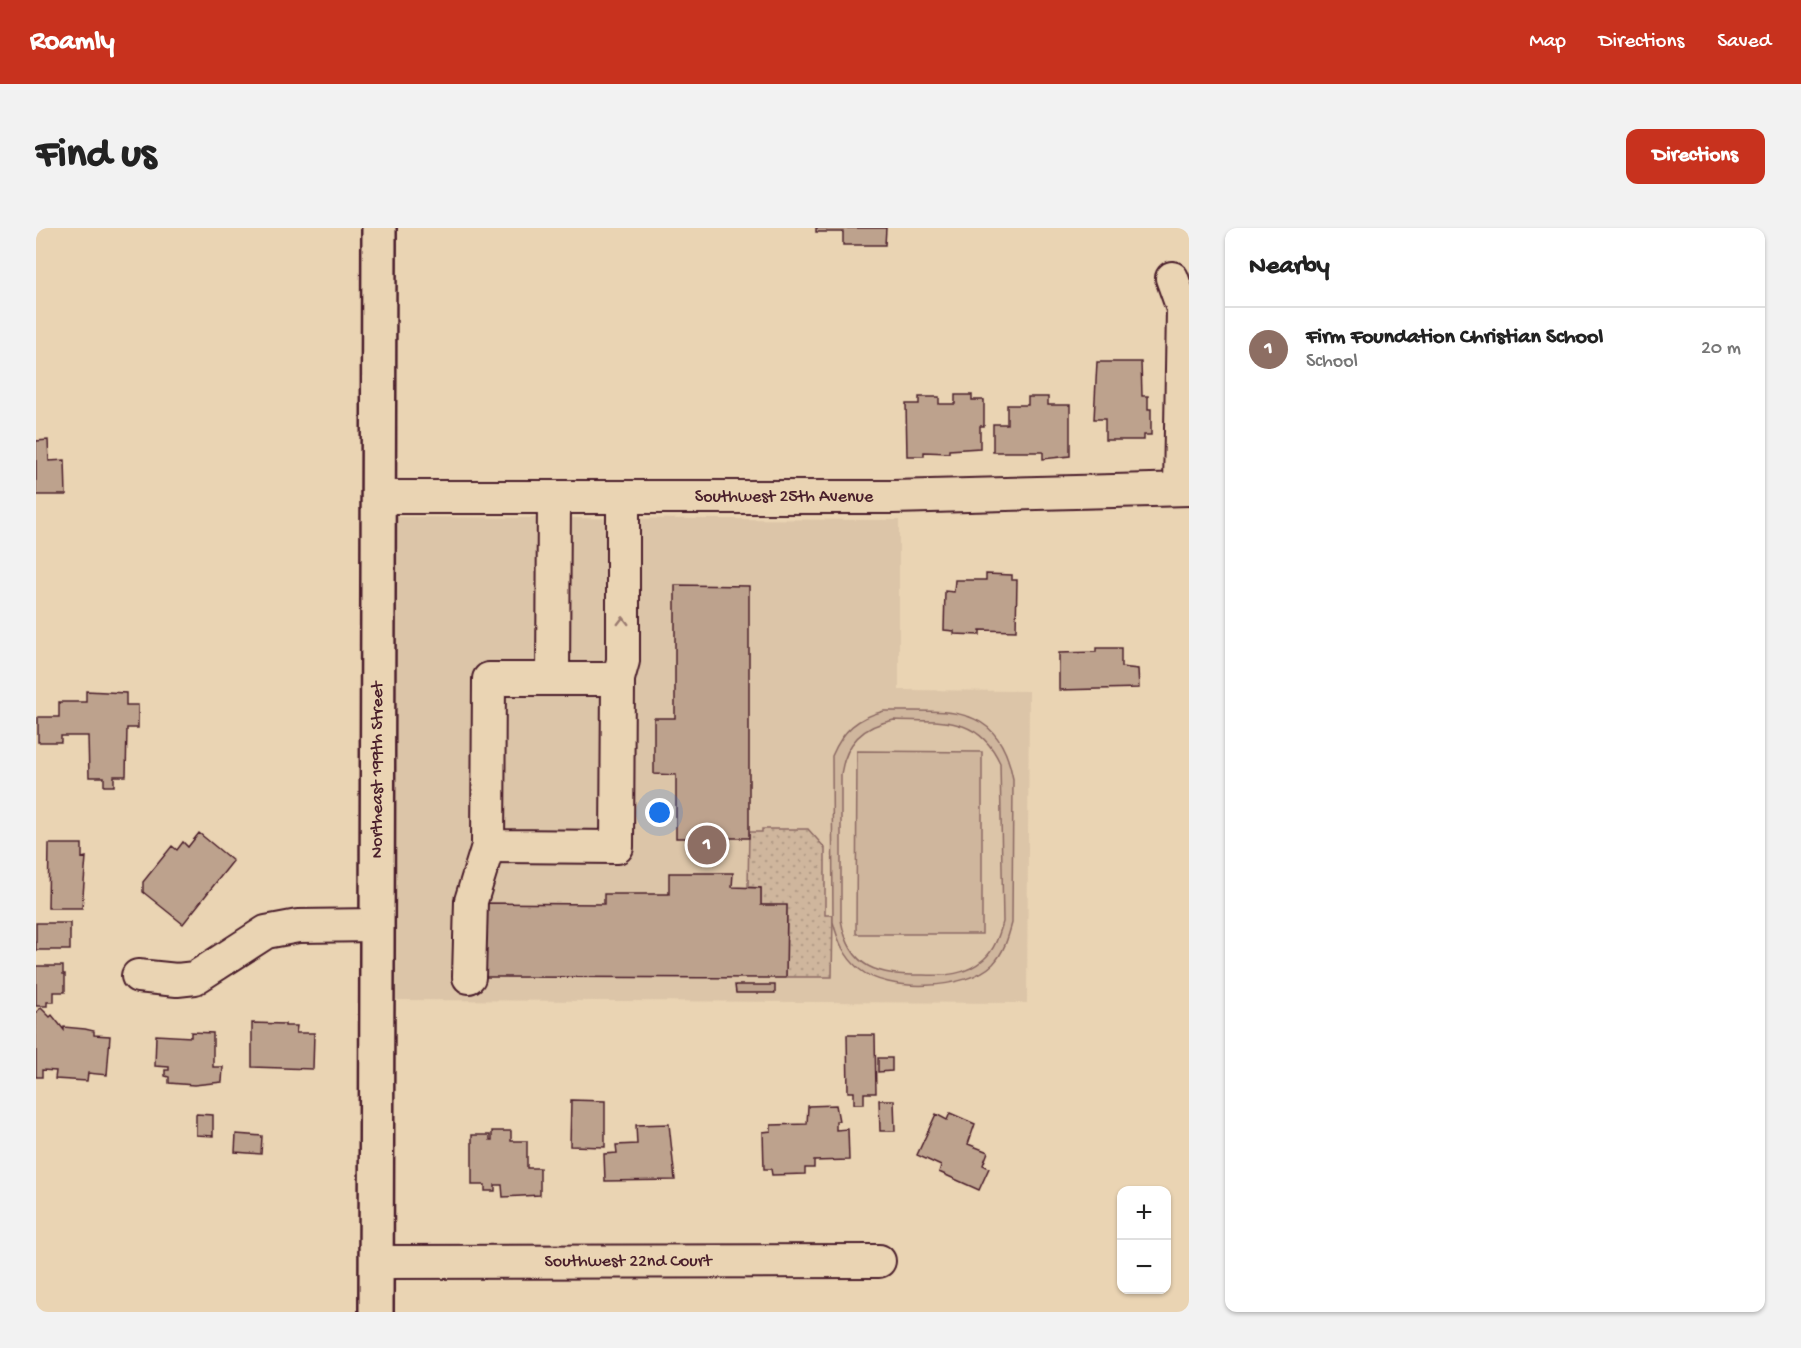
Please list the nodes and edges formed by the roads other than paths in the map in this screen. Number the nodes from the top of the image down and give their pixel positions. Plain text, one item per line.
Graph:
1 (379, 228) edge
2 (1172, 278) dead end
3 (1185, 488) edge
4 (379, 497) junction
5 (554, 498) junction
6 (623, 498) junction
7 (553, 679) junction
8 (618, 679) junction
9 (488, 846) junction
10 (377, 925) junction
11 (138, 976) dead end
12 (469, 977) dead end
13 (879, 1261) dead end
14 (376, 1262) junction
15 (376, 1312) edge

1 - 4 main road, Northeast 199th Street
2 - 3 street
3 - 6 street, Southwest 25th Avenue
4 - 5 street, Southwest 25th Avenue
4 - 10 main road, Northeast 199th Street
5 - 6 street, Southwest 25th Avenue
5 - 7 street
8 -> 6 street
7 - 8 street
7 - 9 street
8 - 9 street
9 - 12 street
10 - 11 street
10 - 14 main road, Northeast 199th Street
13 - 14 street, Southwest 22nd Court
14 - 15 main road, Northeast 199th Street

